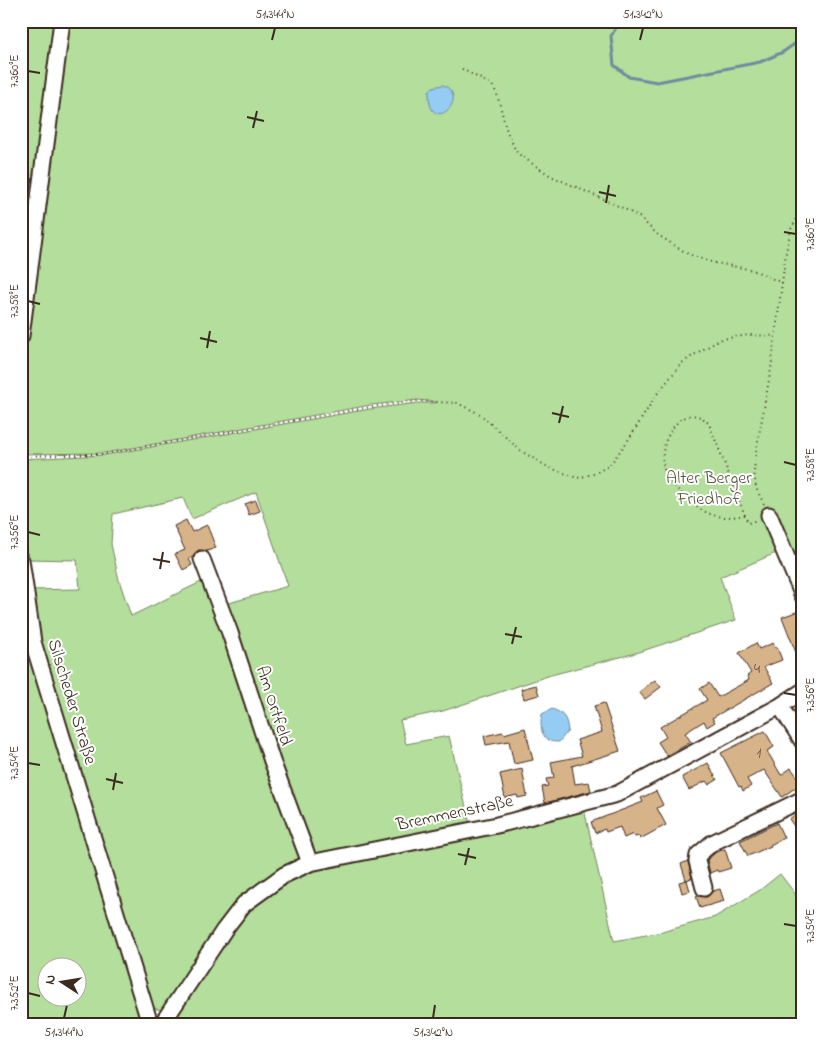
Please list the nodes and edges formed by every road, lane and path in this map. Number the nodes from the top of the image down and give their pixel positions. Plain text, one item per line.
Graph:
1 (62, 21) edge
2 (462, 69) dead end
3 (803, 209) edge
4 (782, 283) junction
5 (21, 336) edge
6 (775, 336) junction
7 (21, 456) edge
8 (745, 515) junction
9 (769, 515) junction
10 (202, 559) dead end
11 (21, 560) edge
12 (803, 596) edge
13 (803, 691) edge
14 (780, 706) junction
15 (797, 726) edge
16 (803, 742) edge
17 (803, 799) edge
18 (310, 863) junction
19 (704, 888) dead end
20 (150, 1024) edge
21 (162, 1024) edge

1 - 5 street
2 - 4 path
3 - 4 path
4 - 6 path
6 - 7 path
6 - 9 path
8 - 8 path
8 - 9 path
9 - 12 street
10 - 18 street, Am Ortfeld
11 - 20 street, Silscheder Straße
13 - 14 street, Bremmenstraße
14 - 15 street
14 - 18 street, Bremmenstraße
15 - 16 street
17 - 19 street
18 - 21 street, Bremmenstraße

